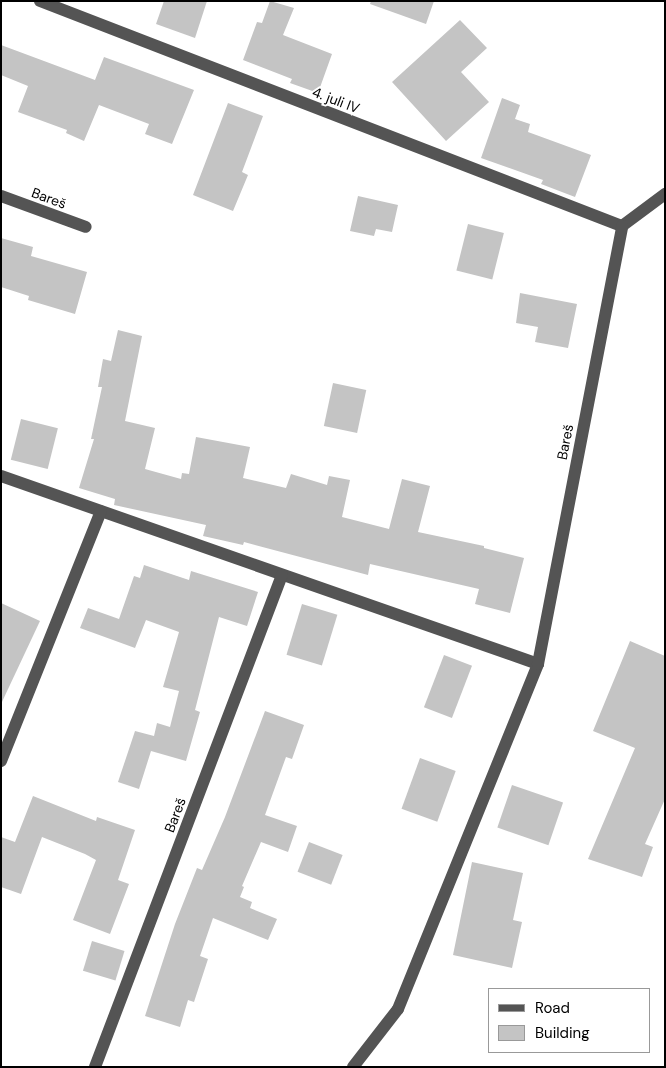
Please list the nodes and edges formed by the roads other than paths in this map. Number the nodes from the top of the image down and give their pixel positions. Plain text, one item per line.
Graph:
1 (40, 1) edge
2 (665, 194) edge
3 (1, 196) edge
4 (622, 226) junction
5 (86, 228) dead end
6 (1, 476) edge
7 (101, 511) junction
8 (282, 575) junction
9 (538, 664) junction
10 (1, 761) edge
11 (95, 1067) edge
12 (353, 1067) edge

1 - 4 street, 4. juli IV
2 - 4 street
3 - 5 street, Bareš
4 - 9 street, Bareš
6 - 7 street
7 - 8 street
7 - 10 street
8 - 9 street
8 - 11 street, Bareš
9 - 12 street, Bareš

